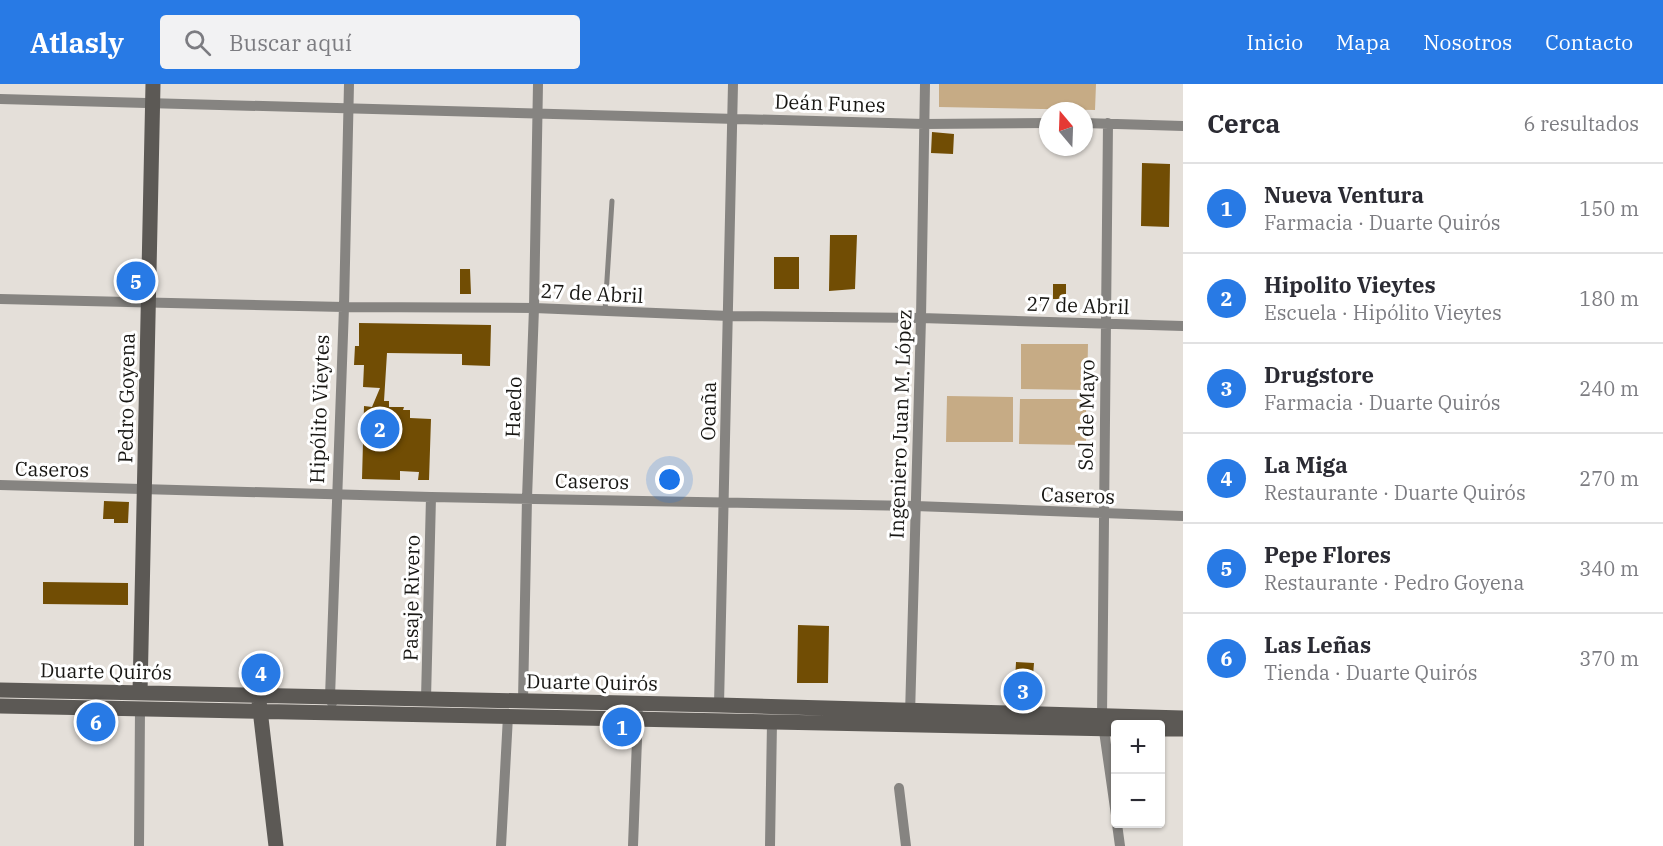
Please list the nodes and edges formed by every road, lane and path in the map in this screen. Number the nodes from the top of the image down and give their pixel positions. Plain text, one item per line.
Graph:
1 (153, 84) edge
2 (349, 84) edge
3 (538, 84) edge
4 (732, 84) edge
5 (925, 84) edge
6 (0, 99) edge
7 (153, 103) junction
8 (349, 108) junction
9 (537, 113) junction
10 (732, 118) junction
11 (1039, 123) edge
12 (1093, 123) edge
13 (1108, 123) junction
14 (924, 124) junction
15 (1183, 126) edge
16 (612, 201) dead end
17 (0, 299) edge
18 (148, 303) junction
19 (344, 307) junction
20 (534, 308) junction
21 (605, 312) junction
22 (729, 316) junction
23 (921, 318) junction
24 (1105, 324) junction
25 (1183, 326) edge
26 (0, 485) edge
27 (145, 489) junction
28 (336, 493) junction
29 (431, 497) junction
30 (527, 498) junction
31 (724, 502) junction
32 (915, 506) junction
33 (1103, 514) junction
34 (1183, 516) edge
35 (0, 690) edge
36 (426, 699) junction
37 (140, 701) junction
38 (523, 701) junction
39 (259, 703) junction
40 (332, 704) junction
41 (719, 705) junction
42 (0, 706) edge
43 (638, 711) junction
44 (508, 716) junction
45 (910, 718) junction
46 (1183, 718) edge
47 (772, 722) junction
48 (1107, 725) edge
49 (1165, 729) edge
50 (1183, 729) edge
51 (1112, 774) edge
52 (899, 789) dead end
53 (1118, 828) edge
54 (139, 846) edge
55 (276, 846) edge
56 (501, 846) edge
57 (633, 846) edge
58 (770, 846) edge
59 (906, 846) edge
60 (1120, 846) edge

1 - 7 main road, Pedro Goyena
2 - 8 street, Hipólito Vieytes
3 - 9 street, Haedo
4 - 10 street, Ocaña
5 - 14 street, Ingeniero Juan M. López
6 - 7 street, Deán Funes
7 - 8 street, Deán Funes
7 - 18 main road, Pedro Goyena
8 - 9 street, Deán Funes
8 - 19 street, Hipólito Vieytes
9 - 10 street, Deán Funes
9 - 20 street, Haedo
10 - 14 street, Deán Funes
10 - 22 street, Ocaña
11 - 14 street, Deán Funes
12 - 13 street
13 - 15 street
13 - 24 street, Sol de Mayo
14 - 23 street, Ingeniero Juan M. López
16 - 21 lane
17 - 18 street, 27 de Abril
18 - 19 street, 27 de Abril
18 - 27 main road, Pedro Goyena
19 - 20 street, 27 de Abril
19 - 28 street, Hipólito Vieytes
20 - 21 street, 27 de Abril
20 - 30 street, Haedo
21 - 22 street, 27 de Abril
22 - 23 street, 27 de Abril
22 - 31 street, Ocaña
23 - 24 street, 27 de Abril
23 - 32 street, Ingeniero Juan M. López
24 - 25 street, 27 de Abril
24 - 33 street, Sol de Mayo
26 - 27 street, Caseros
27 - 28 street, Caseros
27 - 37 main road, Pedro Goyena
28 - 29 street, Caseros
28 - 40 street, Hipólito Vieytes
29 - 30 street, Caseros
29 - 36 street, Pasaje Rivero
30 - 31 street, Caseros
30 - 38 street, Haedo
31 - 32 street, Caseros
31 - 41 street, Ocaña
32 - 33 street, Caseros
32 - 45 street, Ingeniero Juan M. López
33 - 34 street, Caseros
33 - 48 street, Sol de Mayo
35 - 37 main road, Duarte Quirós
36 - 38 main road, Duarte Quirós
36 - 40 main road, Duarte Quirós
37 - 39 main road, Duarte Quirós
37 - 42 main road, Duarte Quirós
37 - 54 street, Pedro Goyena
38 - 43 main road, Duarte Quirós
39 - 40 main road, Duarte Quirós
39 - 55 main road
40 - 44 main road, Duarte Quirós
41 - 43 main road, Duarte Quirós
41 - 45 main road, Duarte Quirós
43 - 44 main road, Duarte Quirós
43 - 47 main road, Duarte Quirós
43 - 57 street
44 - 56 street
45 - 47 main road, Duarte Quirós
45 - 48 main road, Duarte Quirós
46 - 48 main road, Duarte Quirós
47 - 58 street
48 - 51 street, Sol de Mayo
49 - 50 main road
52 - 59 street
53 - 60 street

